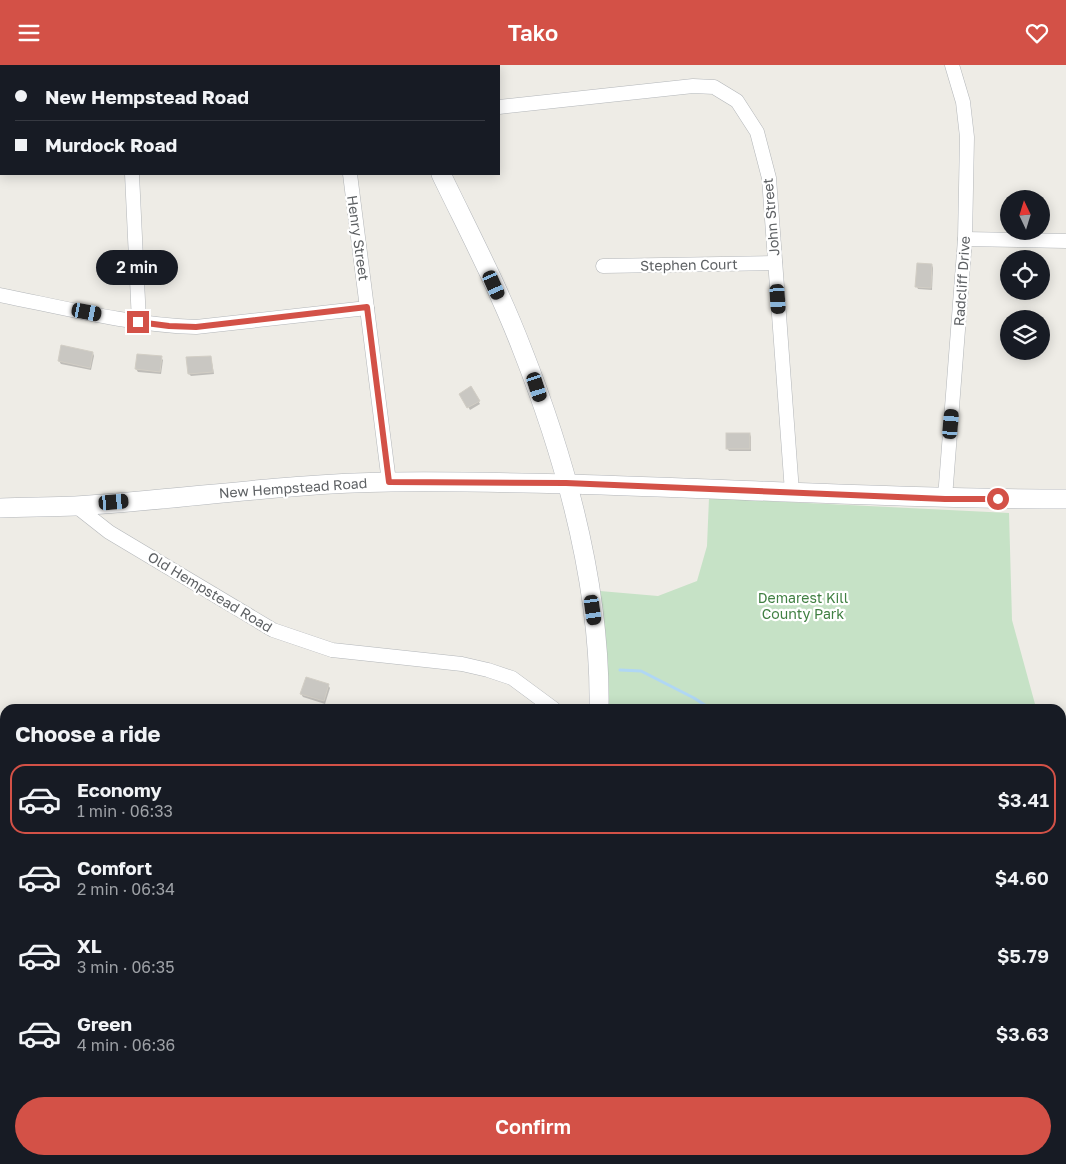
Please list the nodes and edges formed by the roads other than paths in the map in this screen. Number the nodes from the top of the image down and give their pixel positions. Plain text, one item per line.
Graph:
1 (952, 65) edge
2 (500, 107) edge
3 (132, 175) edge
4 (350, 175) edge
5 (441, 175) edge
6 (966, 239) junction
7 (1066, 241) edge
8 (775, 263) junction
9 (603, 266) dead end
10 (0, 295) edge
11 (367, 307) junction
12 (138, 322) junction
13 (389, 482) junction
14 (566, 483) junction
15 (792, 492) junction
16 (945, 499) junction
17 (1066, 499) edge
18 (76, 506) junction
19 (0, 508) edge
20 (547, 704) edge
21 (599, 704) edge

1 - 6 street, Radcliff Drive
2 - 8 street, John Street
3 - 12 street
4 - 11 street, Henry Street
5 - 14 street
6 - 7 street
6 - 16 street, Radcliff Drive
8 - 9 street, Stephen Court
8 - 15 street, John Street
10 - 12 street
11 - 12 street
11 - 13 street, Henry Street
13 - 14 street, New Hempstead Road
13 - 18 street, New Hempstead Road
14 - 15 street, New Hempstead Road
14 - 21 street
15 - 16 street, New Hempstead Road
16 - 17 street, New Hempstead Road
18 - 19 street, New Hempstead Road
18 - 20 street, Old Hempstead Road

